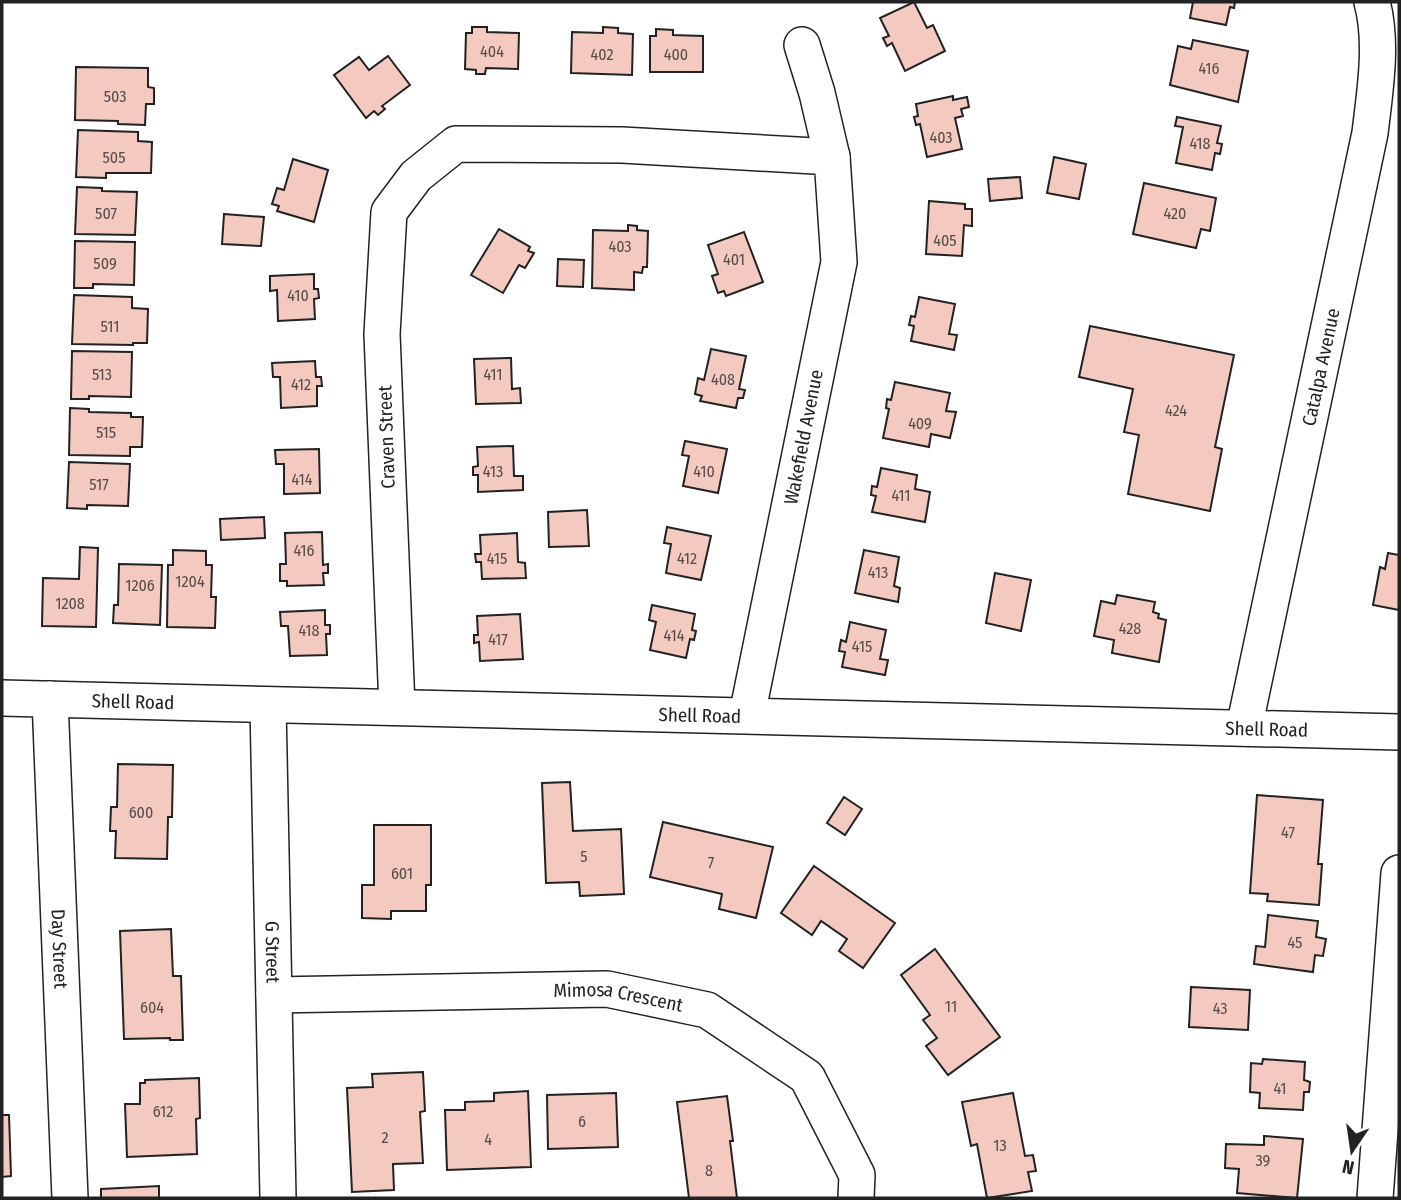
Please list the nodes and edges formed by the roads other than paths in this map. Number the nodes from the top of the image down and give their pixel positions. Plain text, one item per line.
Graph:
1 (1383, 12) edge
2 (802, 45) dead end
3 (832, 157) junction
4 (2, 698) edge
5 (51, 699) junction
6 (268, 705) junction
7 (397, 707) junction
8 (747, 715) junction
9 (1244, 728) junction
10 (1399, 732) edge
11 (1399, 873) edge
12 (274, 995) junction
13 (70, 1198) edge
14 (278, 1198) edge
15 (856, 1198) edge
16 (1376, 1198) edge

1 - 9 street, Catalpa Avenue
2 - 3 street, Wakefield Avenue
3 - 7 street, Craven Street
3 - 8 street, Wakefield Avenue
4 - 5 street, Shell Road
5 - 6 street, Shell Road
5 - 13 street, Day Street
6 - 7 street, Shell Road
6 - 12 street, G Street
7 - 8 street, Shell Road
8 - 9 street, Shell Road
9 - 10 street, Shell Road
11 - 16 street
12 - 14 street, G Street
12 - 15 street, Mimosa Crescent

